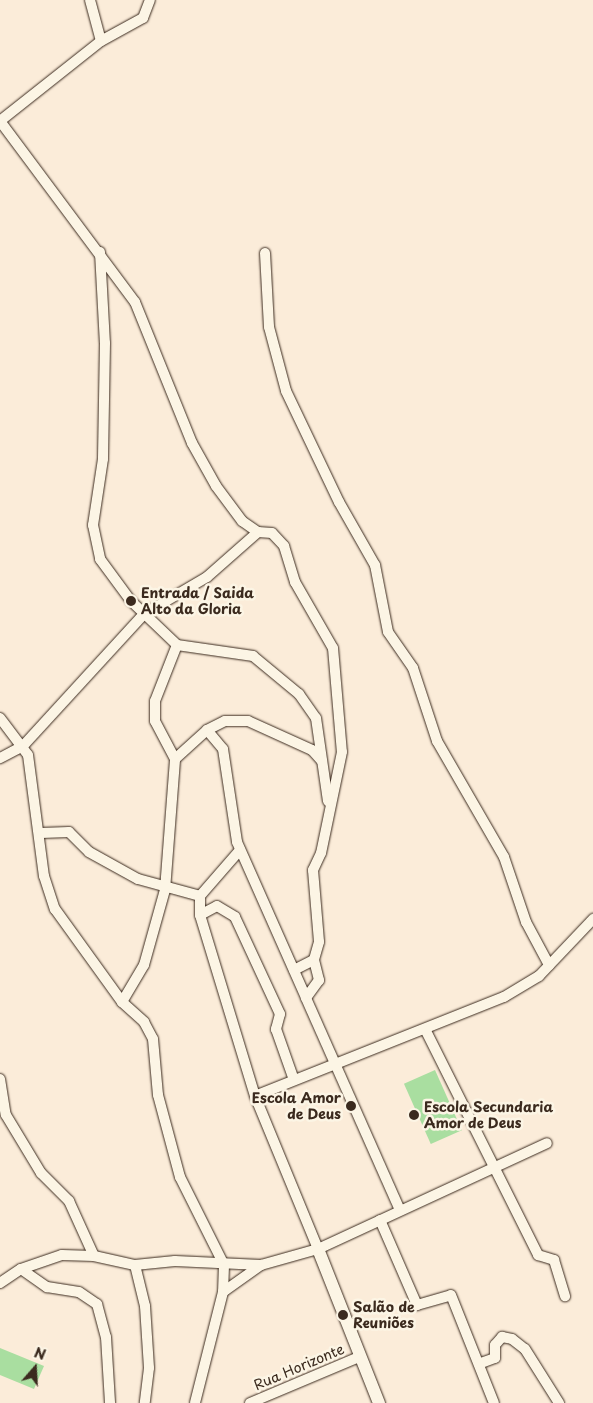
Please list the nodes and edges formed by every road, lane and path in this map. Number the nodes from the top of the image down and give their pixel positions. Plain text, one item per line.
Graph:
1 (90, 0) edge
2 (150, 0) edge
3 (101, 40) junction
4 (0, 121) edge
5 (100, 251) junction
6 (265, 253) dead end
7 (258, 532) junction
8 (144, 614) junction
9 (177, 646) junction
10 (0, 718) edge
11 (207, 730) junction
12 (23, 746) junction
13 (0, 758) edge
14 (175, 759) junction
15 (322, 761) junction
16 (328, 802) junction
17 (41, 833) junction
18 (240, 850) junction
19 (164, 890) junction
20 (200, 896) junction
21 (200, 915) junction
22 (593, 919) edge
23 (314, 960) junction
24 (549, 966) junction
25 (294, 970) junction
26 (306, 998) junction
27 (122, 1002) junction
28 (425, 1029) junction
29 (334, 1065) junction
30 (0, 1079) edge
31 (294, 1080) junction
32 (255, 1096) junction
33 (3, 1117) edge
34 (547, 1142) dead end
35 (494, 1166) junction
36 (400, 1210) junction
37 (380, 1220) junction
38 (318, 1248) junction
39 (94, 1256) junction
40 (135, 1265) junction
41 (224, 1265) junction
42 (261, 1265) junction
43 (20, 1269) junction
44 (1, 1281) edge
45 (223, 1292) junction
46 (565, 1296) dead end
47 (359, 1357) junction
48 (481, 1363) junction
49 (110, 1403) edge
50 (145, 1403) edge
51 (195, 1403) edge
52 (250, 1403) edge
53 (379, 1403) edge
54 (494, 1403) edge
55 (559, 1403) edge

1 - 3 street
2 - 3 street
3 - 4 street
4 - 5 street
5 - 7 street
5 - 8 street
6 - 24 street
7 - 8 street
7 - 16 street
8 - 9 street
8 - 12 street
9 - 14 street
9 - 15 street
10 - 12 street
11 - 14 street
11 - 15 street
11 - 18 street
12 - 13 street
12 - 17 street
14 - 19 street
15 - 16 street
16 - 23 street
17 - 19 street
17 - 27 street
18 - 20 street
18 - 25 street
19 - 20 street
19 - 27 street
20 - 21 street
21 - 31 street
21 - 32 street
22 - 24 street
23 - 25 street
23 - 26 street
24 - 28 street
25 - 26 street
26 - 29 street
27 - 41 street
28 - 29 street
28 - 35 street
29 - 31 street
29 - 36 street
30 - 33 street
31 - 32 street
32 - 38 street
33 - 39 street
34 - 35 street
35 - 36 street
35 - 46 street
36 - 37 street
37 - 38 street
37 - 48 street
38 - 42 street
38 - 47 street
39 - 40 street
39 - 43 street
40 - 41 street
40 - 50 street
41 - 42 street
41 - 45 street
42 - 45 street
43 - 44 street
43 - 49 street
45 - 51 street
47 - 52 street, Rua Horizonte
47 - 53 street
48 - 54 street
48 - 55 street

